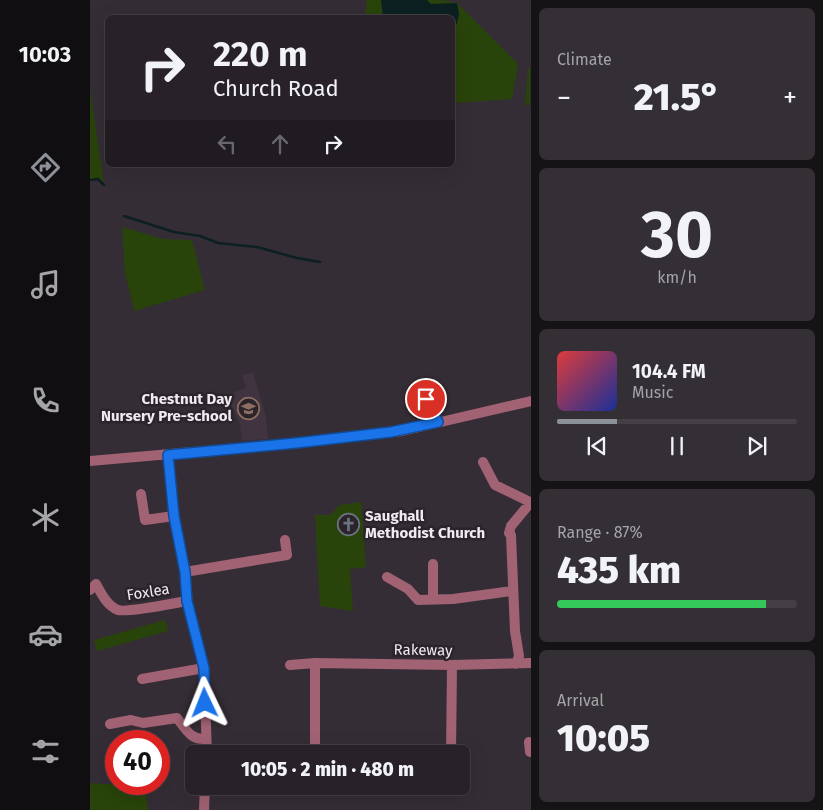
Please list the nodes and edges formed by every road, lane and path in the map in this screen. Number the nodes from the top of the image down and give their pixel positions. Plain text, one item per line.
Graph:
1 (426, 399) dead end
2 (530, 401) edge
3 (438, 422) junction
4 (168, 455) junction
5 (90, 461) edge
6 (483, 462) dead end
7 (141, 494) dead end
8 (530, 502) edge
9 (174, 516) junction
10 (285, 540) dead end
11 (433, 564) dead end
12 (185, 572) junction
13 (387, 577) dead end
14 (92, 584) edge
15 (512, 591) junction
16 (430, 599) junction
17 (187, 601) junction
18 (315, 663) junction
19 (516, 664) junction
20 (530, 664) edge
21 (452, 665) junction
22 (290, 666) dead end
23 (204, 668) junction
24 (142, 680) dead end
25 (110, 724) dead end
26 (206, 738) junction
27 (206, 745) edge
28 (315, 745) edge
29 (451, 745) edge
30 (205, 795) edge
31 (204, 810) edge

1 - 3 street
2 - 3 street
3 - 4 street
4 - 5 street
4 - 9 street
6 - 8 street
7 - 9 street
8 - 15 street
9 - 12 street
10 - 12 street
11 - 16 street
12 - 17 street
13 - 16 street
14 - 17 street, Foxlea
15 - 16 street
15 - 19 street
17 - 23 street
18 - 21 street, Rakeway
18 - 22 street, Rakeway
18 - 28 street
19 - 20 street, Rakeway
19 - 21 street, Rakeway
21 - 29 street
23 - 24 street
23 - 26 street
25 - 26 street
26 - 27 street
30 - 31 street

